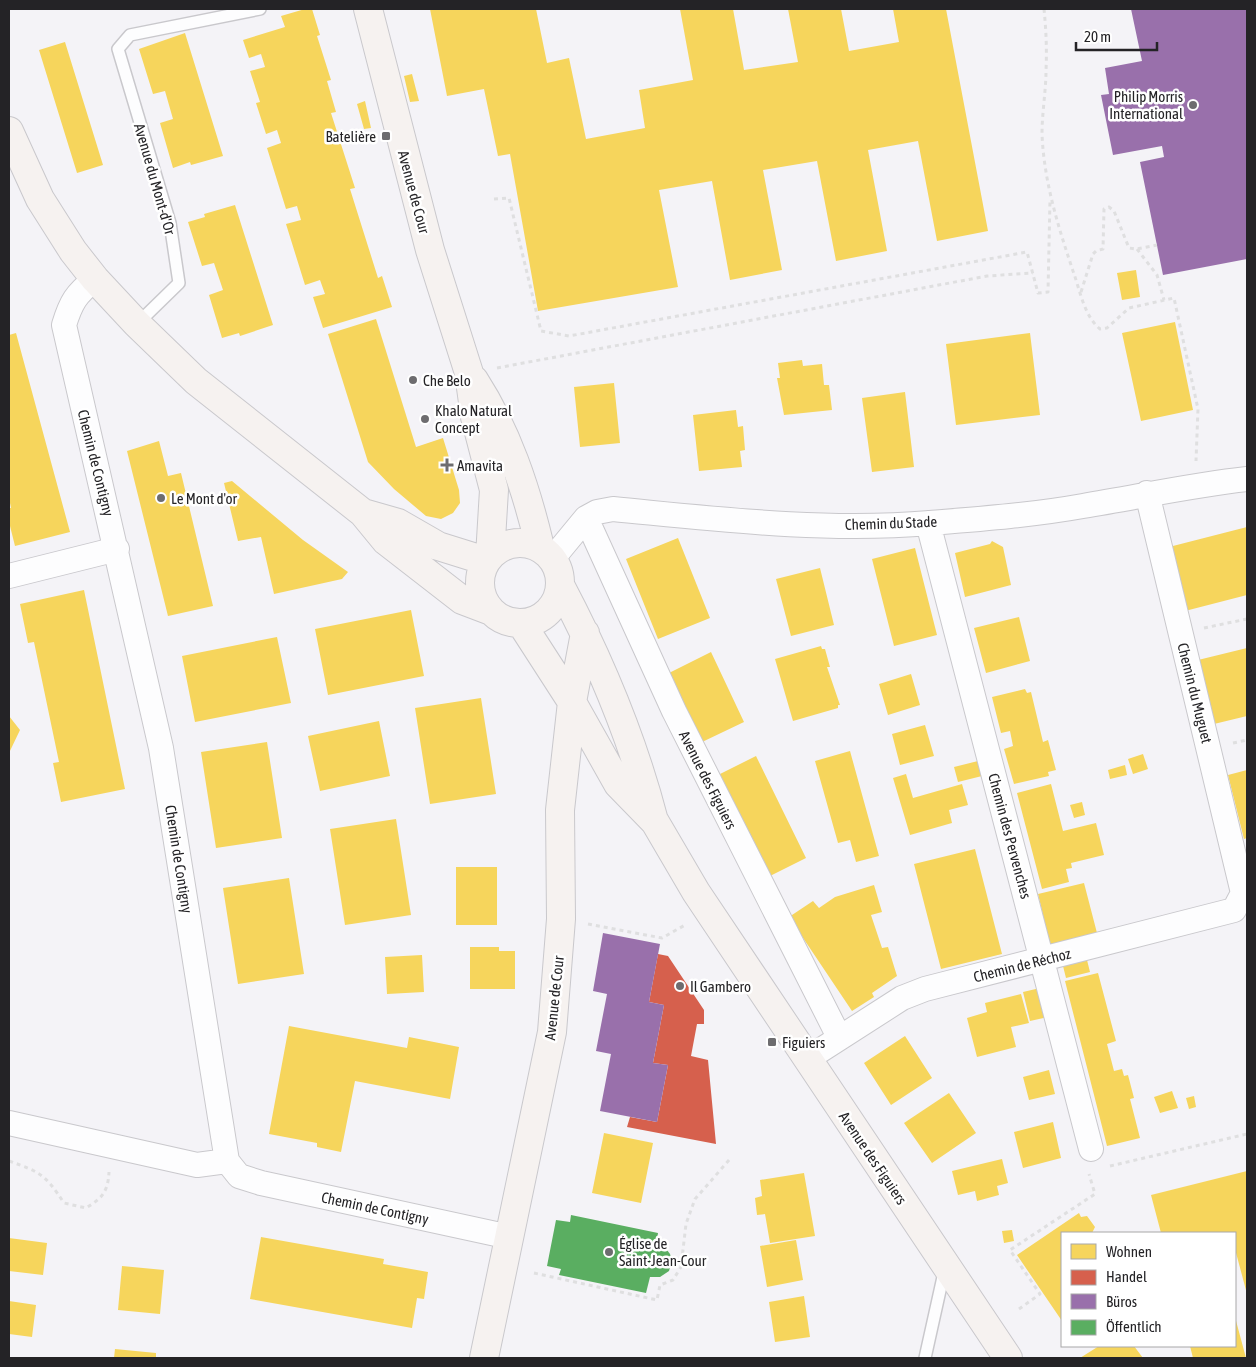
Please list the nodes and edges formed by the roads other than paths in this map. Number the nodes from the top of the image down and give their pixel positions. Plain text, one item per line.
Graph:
1 (260, 9) edge
2 (368, 9) edge
3 (9, 132) edge
4 (95, 279) junction
5 (138, 324) junction
6 (469, 373) junction
7 (1247, 479) edge
8 (1147, 494) junction
9 (363, 513) junction
10 (586, 518) junction
11 (928, 523) junction
12 (117, 549) junction
13 (546, 553) junction
14 (488, 558) junction
15 (9, 576) edge
16 (560, 587) junction
17 (491, 611) junction
18 (521, 623) junction
19 (585, 633) junction
20 (572, 702) junction
21 (655, 822) junction
22 (1243, 893) joint
23 (1042, 960) junction
24 (839, 1038) junction
25 (807, 1059) junction
26 (9, 1123) edge
27 (1090, 1160) road end
28 (226, 1161) junction
29 (510, 1238) junction
30 (945, 1266) junction
31 (484, 1358) edge
32 (925, 1358) edge
33 (1008, 1358) edge

1 - 5 lane, Avenue du Mont-d'Or
2 - 6 street, Avenue de Cour
3 - 4 street
4 - 5 street
4 - 12 street, Chemin de Contigny
5 - 9 street
6 - 13 street, Avenue de Cour
6 - 14 street, Avenue de Cour
7 - 8 street, Chemin du Stade
8 - 11 street, Chemin du Stade
8 - 22 street, Chemin du Muguet
9 - 14 street
9 - 17 street
10 - 11 street, Chemin du Stade
10 - 13 street
10 - 24 street, Avenue des Figuiers
11 - 23 street, Chemin des Pervenches
12 - 15 street
12 - 28 street, Chemin de Contigny
13 - 14 street
13 - 16 street
14 - 17 street
16 - 18 street
16 - 19 street, Avenue des Figuiers
17 - 18 street
18 - 20 street, Avenue des Figuiers
19 - 20 street, Avenue de Cour
19 - 21 street, Avenue des Figuiers
20 - 21 street, Avenue des Figuiers
20 - 29 street, Avenue de Cour
21 - 25 street, Avenue des Figuiers
22 - 23 street, Chemin de Réchoz
23 - 24 street, Chemin de Réchoz
23 - 27 street, Chemin des Pervenches
24 - 25 street, Chemin de Réchoz
25 - 30 street, Avenue des Figuiers
26 - 28 street
28 - 29 street, Chemin de Contigny
29 - 31 street, Avenue de Cour
30 - 32 lane
30 - 33 street, Avenue des Figuiers

